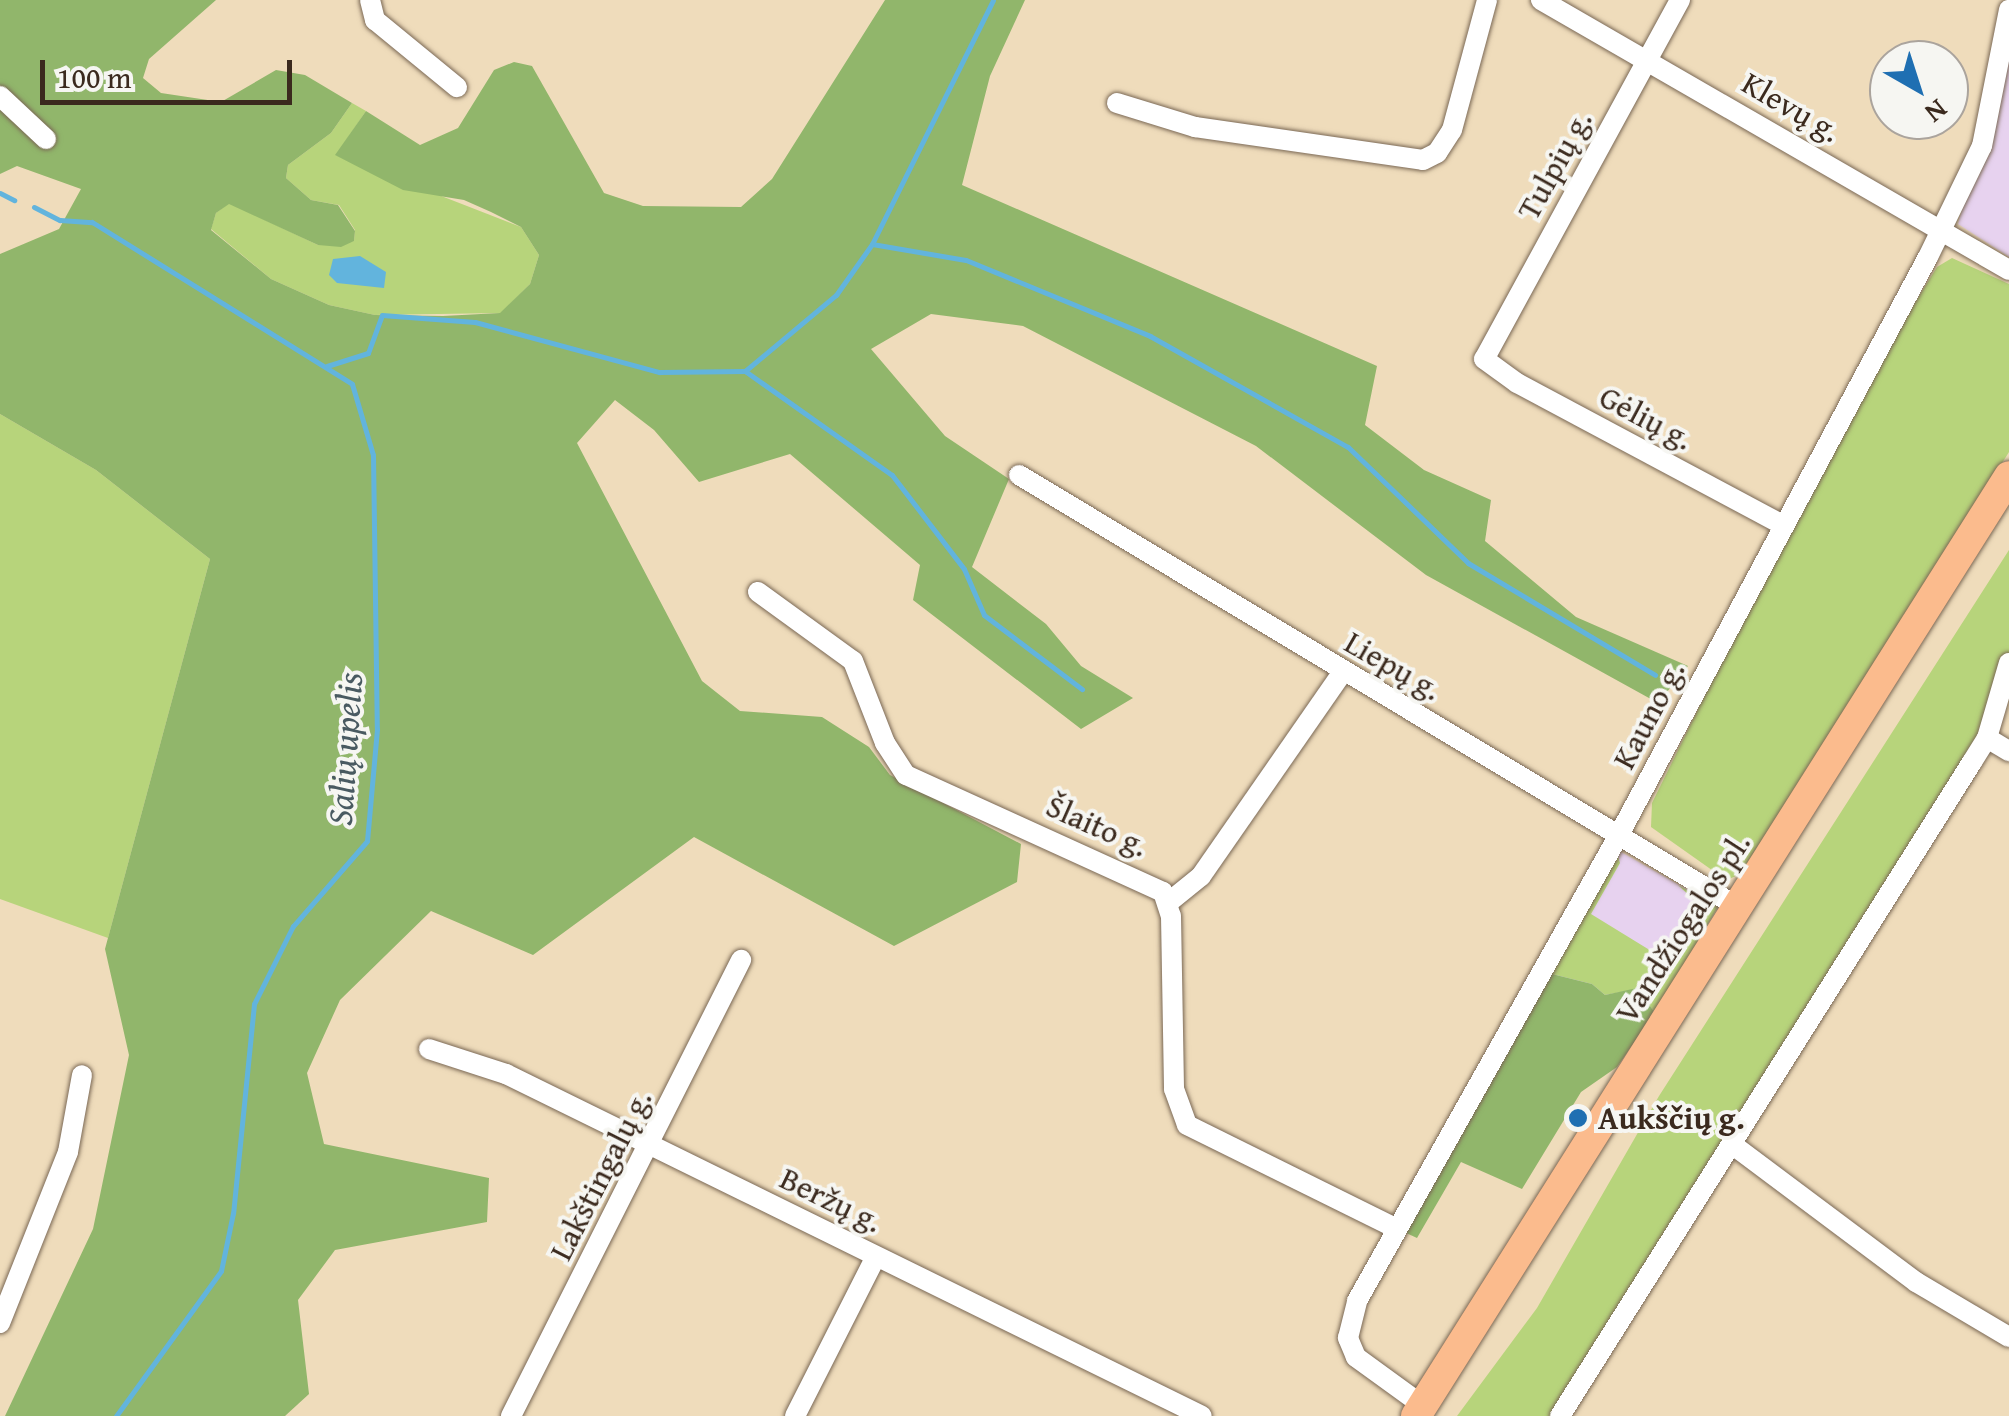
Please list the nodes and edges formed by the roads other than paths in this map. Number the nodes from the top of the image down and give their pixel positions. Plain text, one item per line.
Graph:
1 (370, 0) edge
2 (1487, 0) edge
3 (1541, 0) edge
4 (1680, 0) edge
5 (2009, 10) edge
6 (1648, 60) junction
7 (457, 86) dead end
8 (0, 96) edge
9 (1118, 104) dead end
10 (46, 139) dead end
11 (1942, 230) junction
12 (2009, 270) edge
13 (1484, 359) joint
14 (1019, 475) dead end
15 (2009, 476) edge
16 (1784, 525) junction
17 (758, 592) dead end
18 (2009, 664) edge
19 (1343, 672) junction
20 (1987, 738) junction
21 (2009, 750) edge
22 (1620, 833) junction
23 (1169, 902) junction
24 (1738, 907) junction
25 (741, 960) dead end
26 (430, 1049) dead end
27 (82, 1076) dead end
28 (652, 1144) junction
29 (1733, 1145) junction
30 (1397, 1229) junction
31 (876, 1256) junction
32 (0, 1323) edge
33 (2009, 1338) edge
34 (1419, 1411) edge
35 (511, 1416) edge
36 (795, 1416) edge
37 (1202, 1416) edge
38 (1560, 1416) edge

1 - 7 street
2 - 9 street
3 - 6 street, Klevų g.
4 - 6 street, Tulpių g.
5 - 11 street, Kauno g.
6 - 11 street, Klevų g.
6 - 13 street, Tulpių g.
8 - 10 street
11 - 12 street, Klevų g.
11 - 16 street, Kauno g.
13 - 16 street, Gėlių g.
14 - 19 street, Liepų g.
15 - 24 main road, Vandžiogalos pl.
16 - 22 street, Kauno g.
17 - 23 street, Šlaito g.
18 - 20 street
19 - 22 street, Liepų g.
19 - 23 street
20 - 21 street
20 - 29 street
22 - 24 street, Liepų g.
22 - 30 street, Kauno g.
23 - 30 street, Šlaito g.
24 - 34 main road, Vandžiogalos pl.
25 - 28 street, Lakštingalų g.
26 - 28 street, Beržų g.
27 - 32 street
28 - 31 street, Beržų g.
28 - 35 street, Lakštingalų g.
29 - 33 street
29 - 38 street
30 - 34 street, Kauno g.
31 - 36 street
31 - 37 street, Beržų g.

